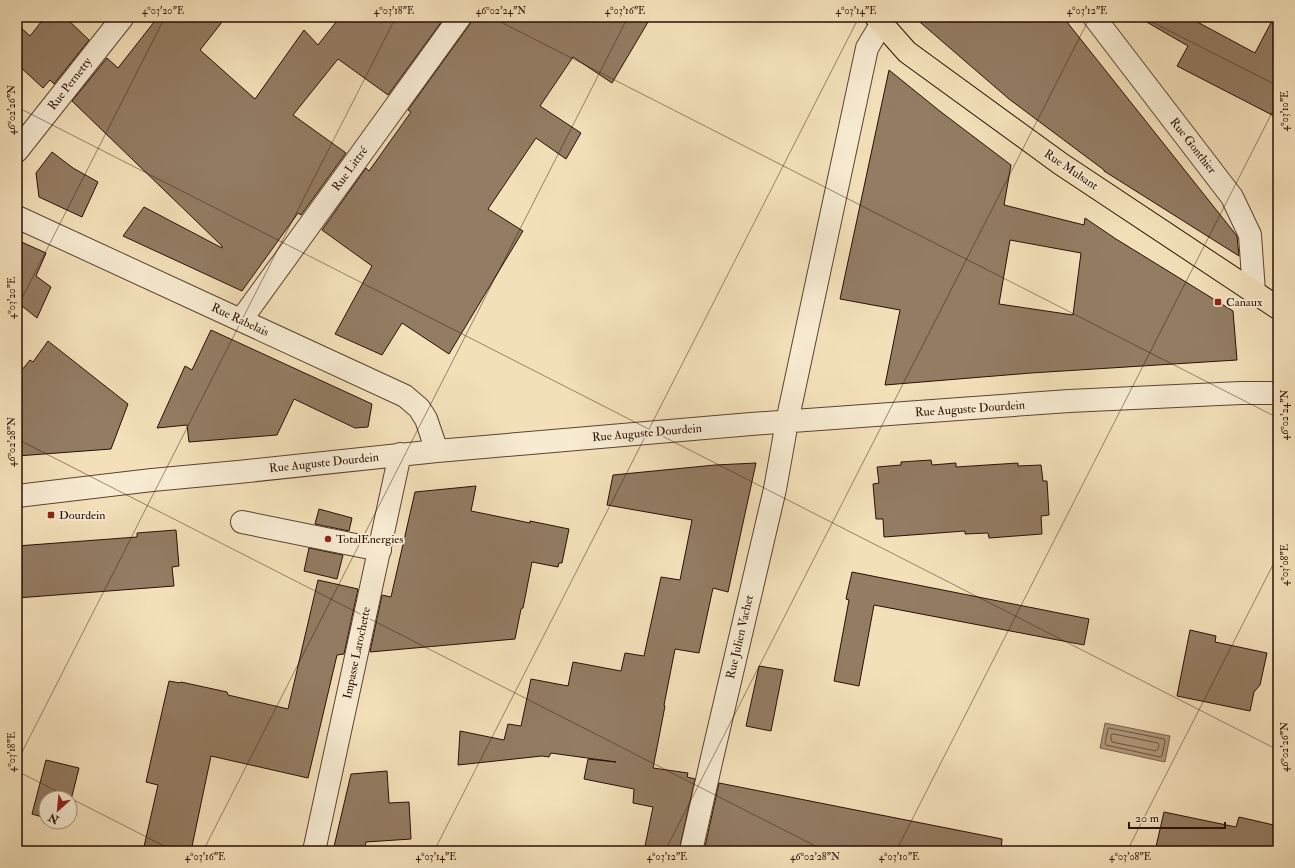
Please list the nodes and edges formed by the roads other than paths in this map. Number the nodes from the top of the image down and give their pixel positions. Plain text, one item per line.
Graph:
1 (123, 17) edge
2 (460, 17) edge
3 (1094, 17) edge
4 (879, 20) edge
5 (17, 151) edge
6 (17, 217) edge
7 (1254, 292) junction
8 (1278, 308) edge
9 (241, 320) junction
10 (1278, 393) edge
11 (787, 422) junction
12 (437, 450) junction
13 (400, 454) junction
14 (17, 496) edge
15 (242, 522) dead end
16 (380, 550) junction
17 (314, 851) edge
18 (691, 851) edge

1 - 5 street, Rue Pernetty
2 - 9 street, Rue Littré
3 - 7 street, Rue Gonthier
4 - 7 main road, Rue Mulsant
4 - 11 street, Rue Julien Vachet
6 - 9 street, Rue Rabelais
7 - 8 main road, Rue Mulsant
9 - 12 street, Rue Rabelais
10 - 11 street, Rue Auguste Dourdein
11 - 12 street, Rue Auguste Dourdein
11 - 18 street, Rue Julien Vachet
12 - 13 street, Rue Auguste Dourdein
13 - 14 street, Rue Auguste Dourdein
13 - 16 street, Impasse Larochette
15 - 16 street
16 - 17 street, Impasse Larochette

